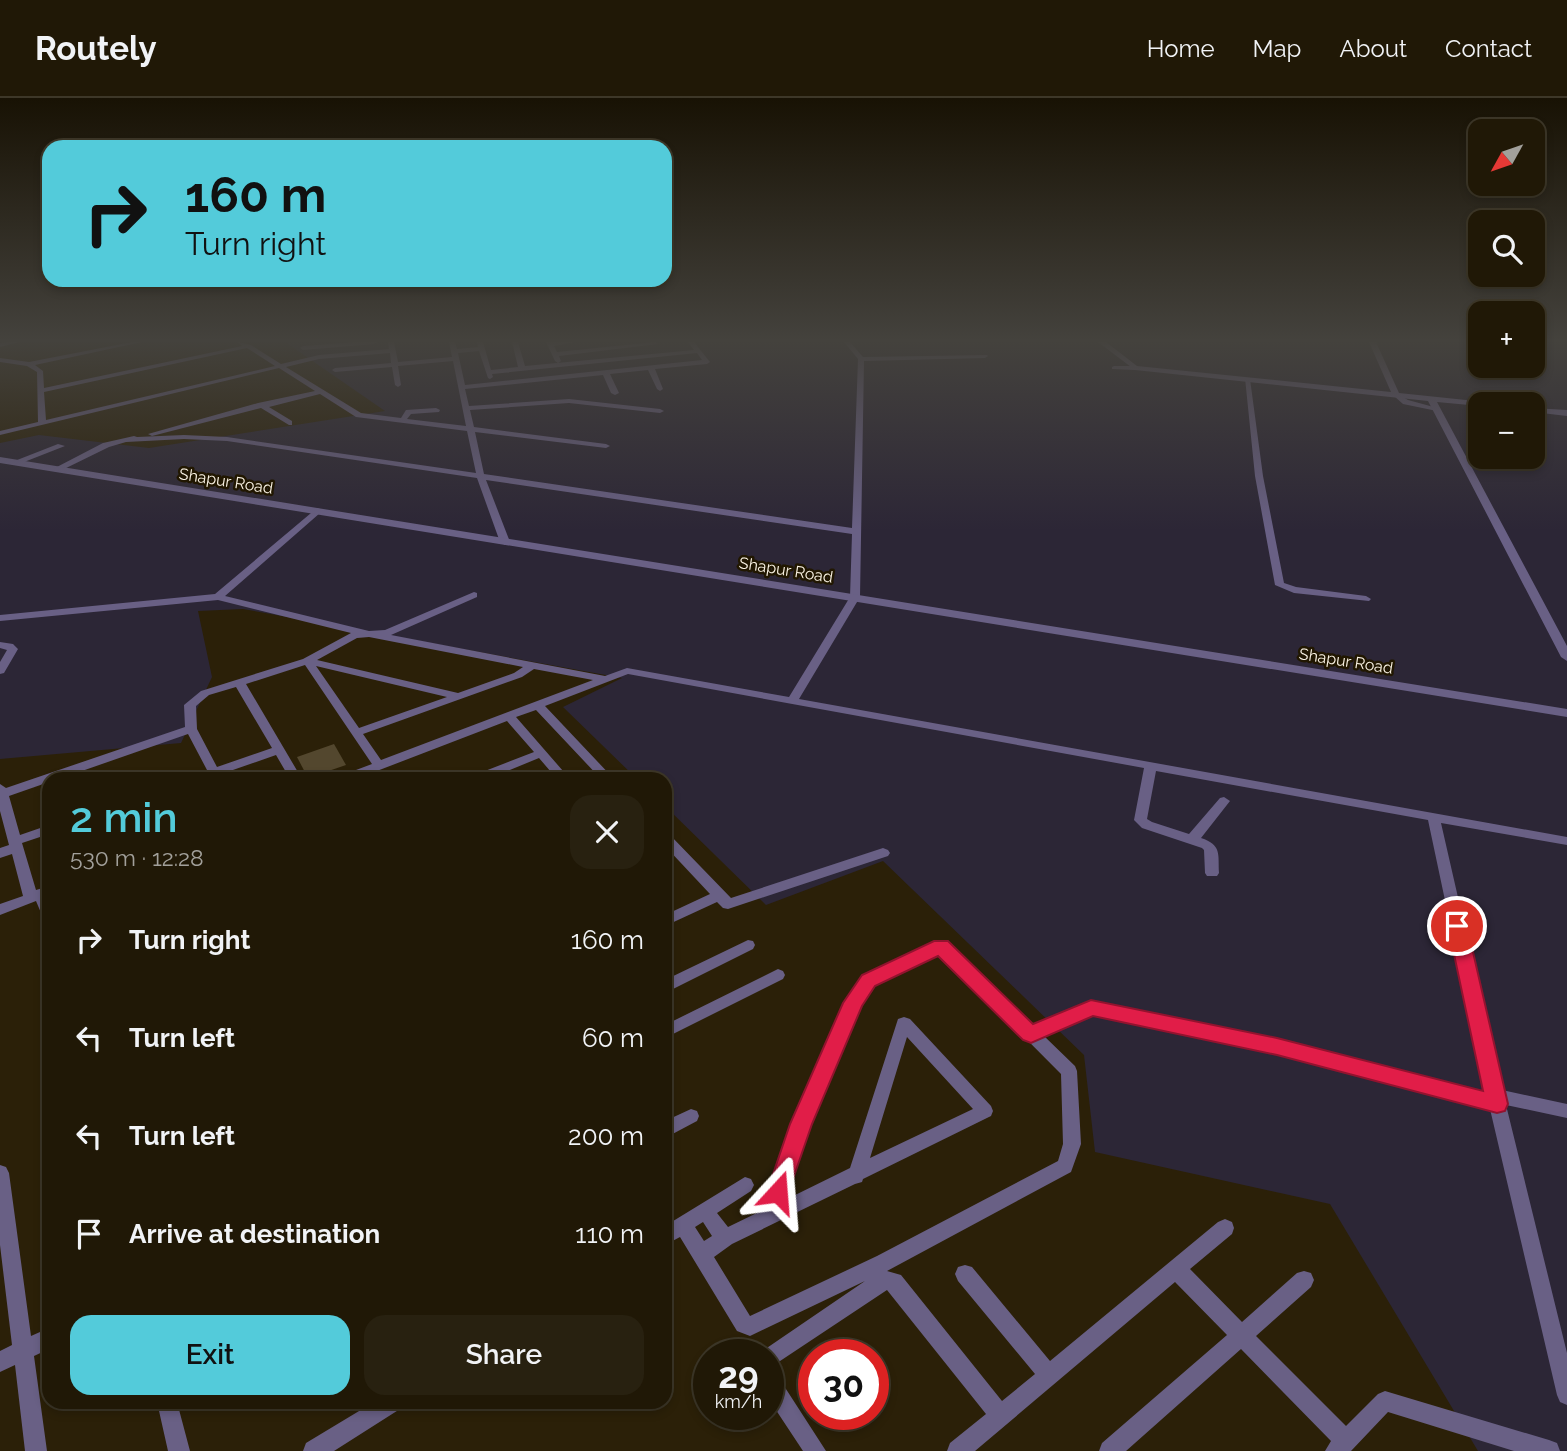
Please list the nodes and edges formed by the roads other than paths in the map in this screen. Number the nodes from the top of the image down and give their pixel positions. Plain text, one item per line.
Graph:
1 (41, 405) edge
2 (114, 405) edge
3 (261, 405) joint
4 (341, 405) edge
5 (505, 405) edge
6 (607, 405) edge
7 (860, 405) edge
8 (1250, 405) edge
9 (1435, 405) edge
10 (466, 408) joint
11 (436, 410) dead end
12 (660, 411) dead end
13 (1545, 411) edge
14 (1567, 413) edge
15 (402, 421) junction
16 (42, 422) junction
17 (289, 423) dead end
18 (470, 429) junction
19 (0, 433) edge
20 (126, 440) junction
21 (61, 446) dead end
22 (606, 446) dead end
23 (0, 460) edge
24 (16, 462) junction
25 (57, 469) junction
26 (481, 478) junction
27 (317, 511) junction
28 (858, 532) junction
29 (505, 541) junction
30 (474, 595) dead end
31 (218, 597) junction
32 (855, 597) junction
33 (1366, 599) dead end
34 (0, 618) edge
35 (369, 634) junction
36 (0, 645) edge
37 (1567, 657) edge
38 (307, 661) junction
39 (532, 665) junction
40 (0, 671) edge
41 (606, 679) junction
42 (239, 682) junction
43 (458, 696) junction
44 (793, 700) junction
45 (538, 705) junction
46 (1567, 713) edge
47 (509, 716) junction
48 (191, 729) junction
49 (356, 733) junction
50 (279, 750) junction
51 (541, 753) junction
52 (379, 766) junction
53 (1151, 766) junction
54 (59, 772) edge
55 (214, 772) joint
56 (292, 772) edge
57 (363, 772) edge
58 (495, 772) edge
59 (558, 772) edge
60 (601, 772) edge
61 (42, 778) edge
62 (1, 791) edge
63 (1224, 801) dead end
64 (1434, 818) junction
65 (42, 832) edge
66 (1547, 837) junction
67 (1193, 839) junction
68 (1567, 841) edge
69 (15, 844) junction
70 (672, 845) edge
71 (1567, 851) edge
72 (0, 853) edge
73 (680, 853) junction
74 (883, 853) dead end
75 (672, 857) edge
76 (1212, 873) dead end
77 (40, 894) edge
78 (719, 895) junction
79 (0, 910) edge
80 (672, 918) edge
81 (748, 945) dead end
82 (778, 975) dead end
83 (672, 983) edge
84 (672, 1028) edge
85 (1031, 1034) junction
86 (1496, 1100) junction
87 (1567, 1111) edge
88 (691, 1116) dead end
89 (672, 1126) edge
90 (0, 1173) edge
91 (856, 1177) junction
92 (745, 1185) dead end
93 (706, 1212) junction
94 (771, 1214) junction
95 (683, 1225) junction
96 (1225, 1228) dead end
97 (672, 1232) edge
98 (725, 1238) junction
99 (5, 1250) edge
100 (702, 1254) junction
101 (1177, 1270) junction
102 (965, 1274) dead end
103 (1304, 1280) dead end
104 (1242, 1335) junction
105 (42, 1341) edge
106 (784, 1348) edge
107 (24, 1350) junction
108 (0, 1362) edge
109 (1049, 1376) junction
110 (1567, 1395) edge
111 (784, 1403) edge
112 (170, 1409) edge
113 (384, 1409) edge
114 (1000, 1416) junction
115 (336, 1445) edge
116 (1341, 1446) edge
117 (36, 1451) edge
118 (179, 1451) edge
119 (314, 1451) edge
120 (815, 1451) edge
121 (958, 1451) edge
122 (1110, 1451) edge
123 (1549, 1451) edge

1 - 16 street
2 - 16 street
3 - 17 street
3 - 20 street
4 - 15 street
5 - 10 street
6 - 12 street
7 - 28 street
8 - 33 street
9 - 37 street
10 - 18 street
11 - 15 street
13 - 14 street
15 - 18 street
16 - 19 street
18 - 22 street
18 - 26 street
20 - 25 street
20 - 26 street
21 - 24 street
23 - 24 street, Shapur Road
24 - 25 street, Shapur Road
25 - 27 street, Shapur Road
26 - 28 street
26 - 29 street
27 - 29 street, Shapur Road
27 - 31 street
28 - 32 street
29 - 32 street, Shapur Road
30 - 35 street
31 - 34 street
31 - 35 street
32 - 44 street
32 - 46 street, Shapur Road
35 - 38 street
35 - 39 street
36 - 40 street
38 - 42 street
38 - 43 street
38 - 49 street
39 - 41 street
39 - 43 street
41 - 44 street
41 - 45 street
42 - 48 street
42 - 50 street
43 - 49 street
44 - 53 street
45 - 47 street
45 - 60 street
47 - 51 street
47 - 52 street
48 - 54 street
48 - 55 street
49 - 52 street
50 - 55 street
50 - 56 street
51 - 58 street
51 - 59 street
52 - 57 street
53 - 64 street
53 - 67 street
61 - 62 street
62 - 69 street
63 - 67 street
64 - 66 street
64 - 86 street
65 - 69 street
66 - 68 street
66 - 71 street
67 - 76 street
69 - 72 street
69 - 77 street
70 - 73 street
73 - 75 street
73 - 78 street
74 - 78 street
77 - 79 street
78 - 80 street
81 - 83 street
82 - 84 street
85 - 86 street
85 - 94 street
85 - 100 street
86 - 87 street
86 - 110 street
88 - 89 street
90 - 99 street
91 - 91 street
91 - 94 street
92 - 93 street
93 - 95 street
93 - 98 street
94 - 98 street
95 - 97 street
95 - 100 street
96 - 101 street
98 - 100 street
99 - 107 street
101 - 104 street
101 - 109 street
102 - 109 street
103 - 104 street
104 - 116 street
104 - 122 street
105 - 107 street
106 - 114 street
107 - 108 street
107 - 117 street
109 - 114 street
111 - 120 street
112 - 118 street
113 - 115 street
114 - 121 street
115 - 119 street
116 - 123 street

